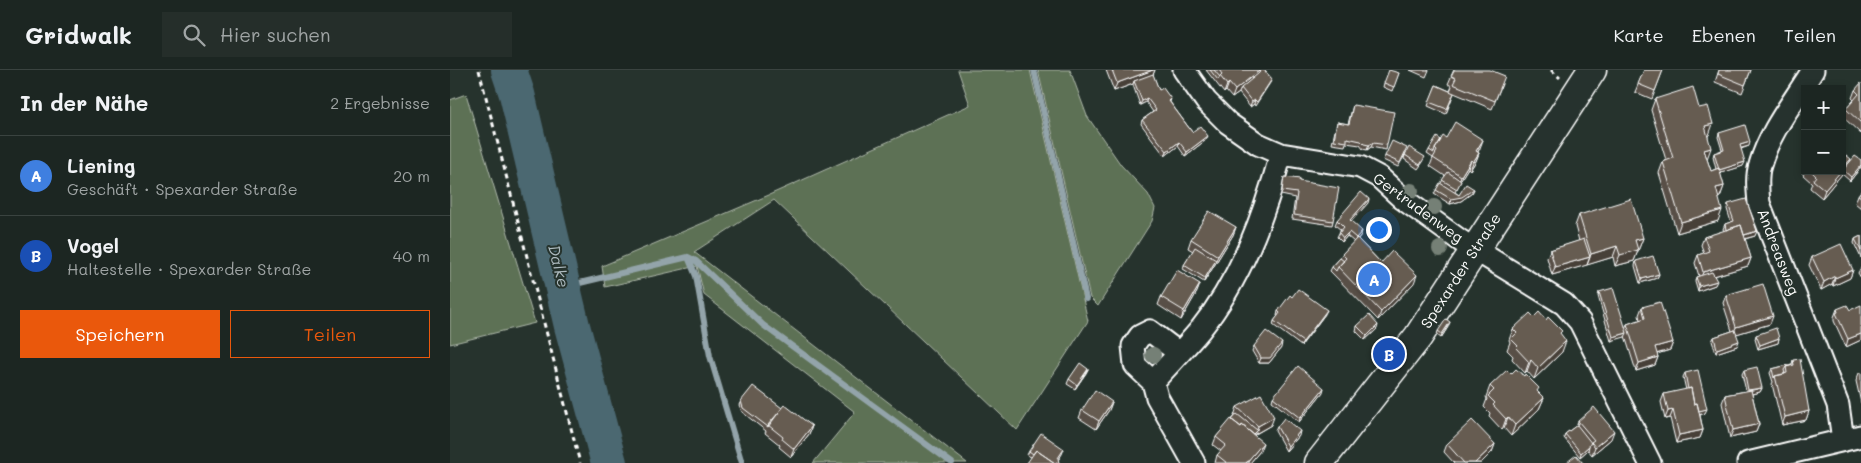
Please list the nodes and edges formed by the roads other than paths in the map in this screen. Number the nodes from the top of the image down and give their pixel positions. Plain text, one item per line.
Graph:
1 (1184, 70) edge
2 (1592, 70) edge
3 (1814, 70) edge
4 (1281, 154) junction
5 (1475, 250) junction
6 (1179, 353) junction
7 (1153, 382) junction
8 (1852, 438) edge
9 (1194, 463) edge
10 (1319, 463) edge
11 (1650, 463) edge
12 (1748, 463) edge

1 - 4 street, Gertrudenweg
2 - 5 main road, Spexarder Straße
3 - 8 street, Andreasweg
4 - 5 street, Gertrudenweg
4 - 6 street
5 - 10 main road, Spexarder Straße
5 - 11 street, Gertrudenweg
6 - 7 street
6 - 7 street
7 - 9 street
8 - 12 street

